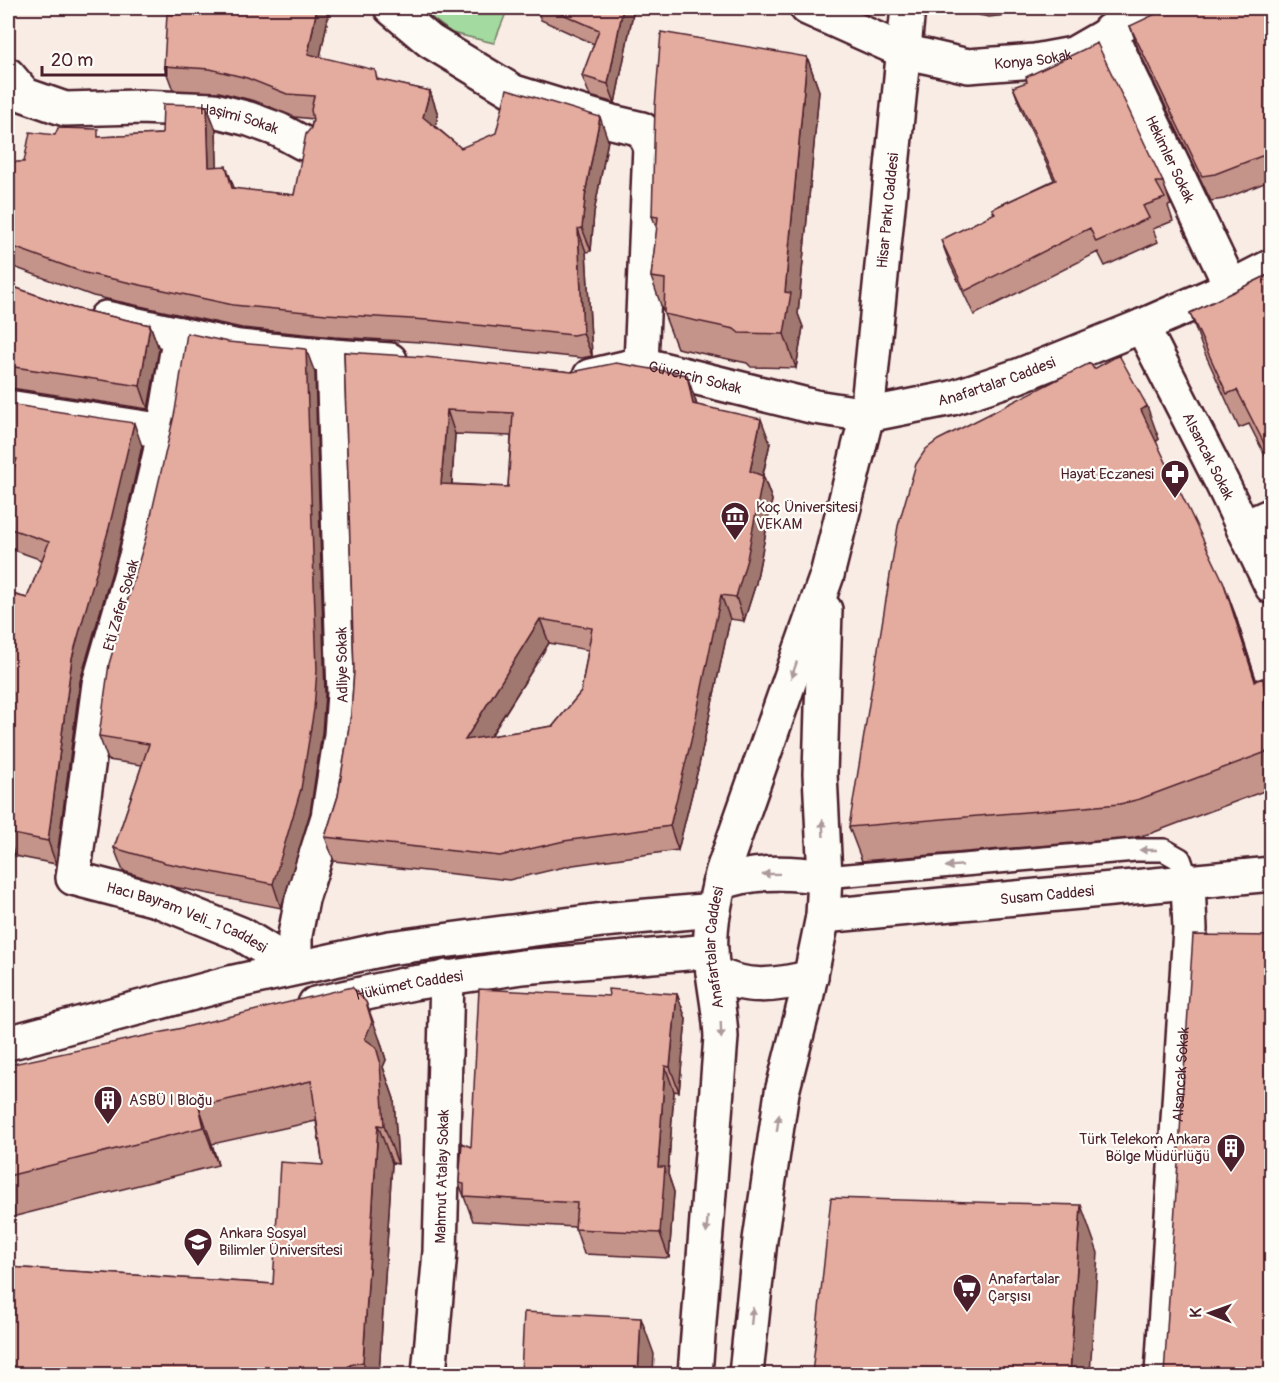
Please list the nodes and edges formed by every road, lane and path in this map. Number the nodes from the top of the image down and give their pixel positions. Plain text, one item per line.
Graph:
1 (391, 8) edge
2 (807, 8) edge
3 (866, 8) edge
4 (908, 8) edge
5 (1153, 8) edge
6 (1109, 31) junction
7 (903, 51) junction
8 (8, 75) edge
9 (303, 142) edge
10 (1272, 266) edge
11 (1231, 287) junction
12 (77, 310) edge
13 (1142, 326) junction
14 (180, 334) junction
15 (333, 357) junction
16 (424, 361) edge
17 (641, 364) junction
18 (560, 375) edge
19 (8, 406) edge
20 (867, 415) junction
21 (165, 430) junction
22 (1257, 521) edge
23 (826, 575) junction
24 (1272, 587) edge
25 (1272, 874) edge
26 (825, 877) junction
27 (73, 878) joint
28 (1188, 882) junction
29 (716, 897) junction
30 (823, 916) junction
31 (712, 961) junction
32 (295, 967) junction
33 (811, 977) junction
34 (447, 978) junction
35 (282, 1012) edge
36 (8, 1043) edge
37 (429, 1374) edge
38 (695, 1374) edge
39 (746, 1374) edge
40 (1162, 1374) edge

1 - 17 street
2 - 7 street, Konya Sokak
3 - 7 street
4 - 7 street, Hisar Parkı Caddesi
5 - 6 street, Konya Sokak
6 - 7 street, Konya Sokak
6 - 11 street, Hekimler Sokak
7 - 20 street, Hisar Parkı Caddesi
8 - 9 street, Haşimi Sokak
10 - 11 street, Anafartalar Caddesi
11 - 13 street, Anafartalar Caddesi
12 - 14 street
13 - 20 street, Anafartalar Caddesi
13 - 22 street, Alsancak Sokak
14 - 15 street
14 - 21 street, Eti Zafer Sokak
15 - 16 street
15 - 32 street, Adliye Sokak
17 - 18 street, Güvercin Sokak
17 - 20 street, Güvercin Sokak
19 - 21 street
20 - 23 street, Anafartalar Caddesi
21 - 27 street, Eti Zafer Sokak
22 - 24 street, Alsancak Sokak
26 -> 23 street, Anafartalar Caddesi
23 -> 29 street, Anafartalar Caddesi
25 - 28 street, Susam Caddesi
28 -> 26 lane
26 -> 29 street
26 - 30 street, Anafartalar Caddesi
27 - 32 street, Hacı Bayram Veli_1 Caddesi
28 - 30 street, Susam Caddesi
28 - 40 street, Alsancak Sokak
29 - 31 street, Anafartalar Caddesi
29 - 32 street
30 - 33 street, Anafartalar Caddesi
31 - 33 street
31 - 34 street, Hükümet Caddesi
31 -> 38 street, Anafartalar Caddesi
32 - 36 street
39 -> 33 street, Anafartalar Caddesi
34 - 35 street, Hükümet Caddesi
34 - 37 street, Mahmut Atalay Sokak

